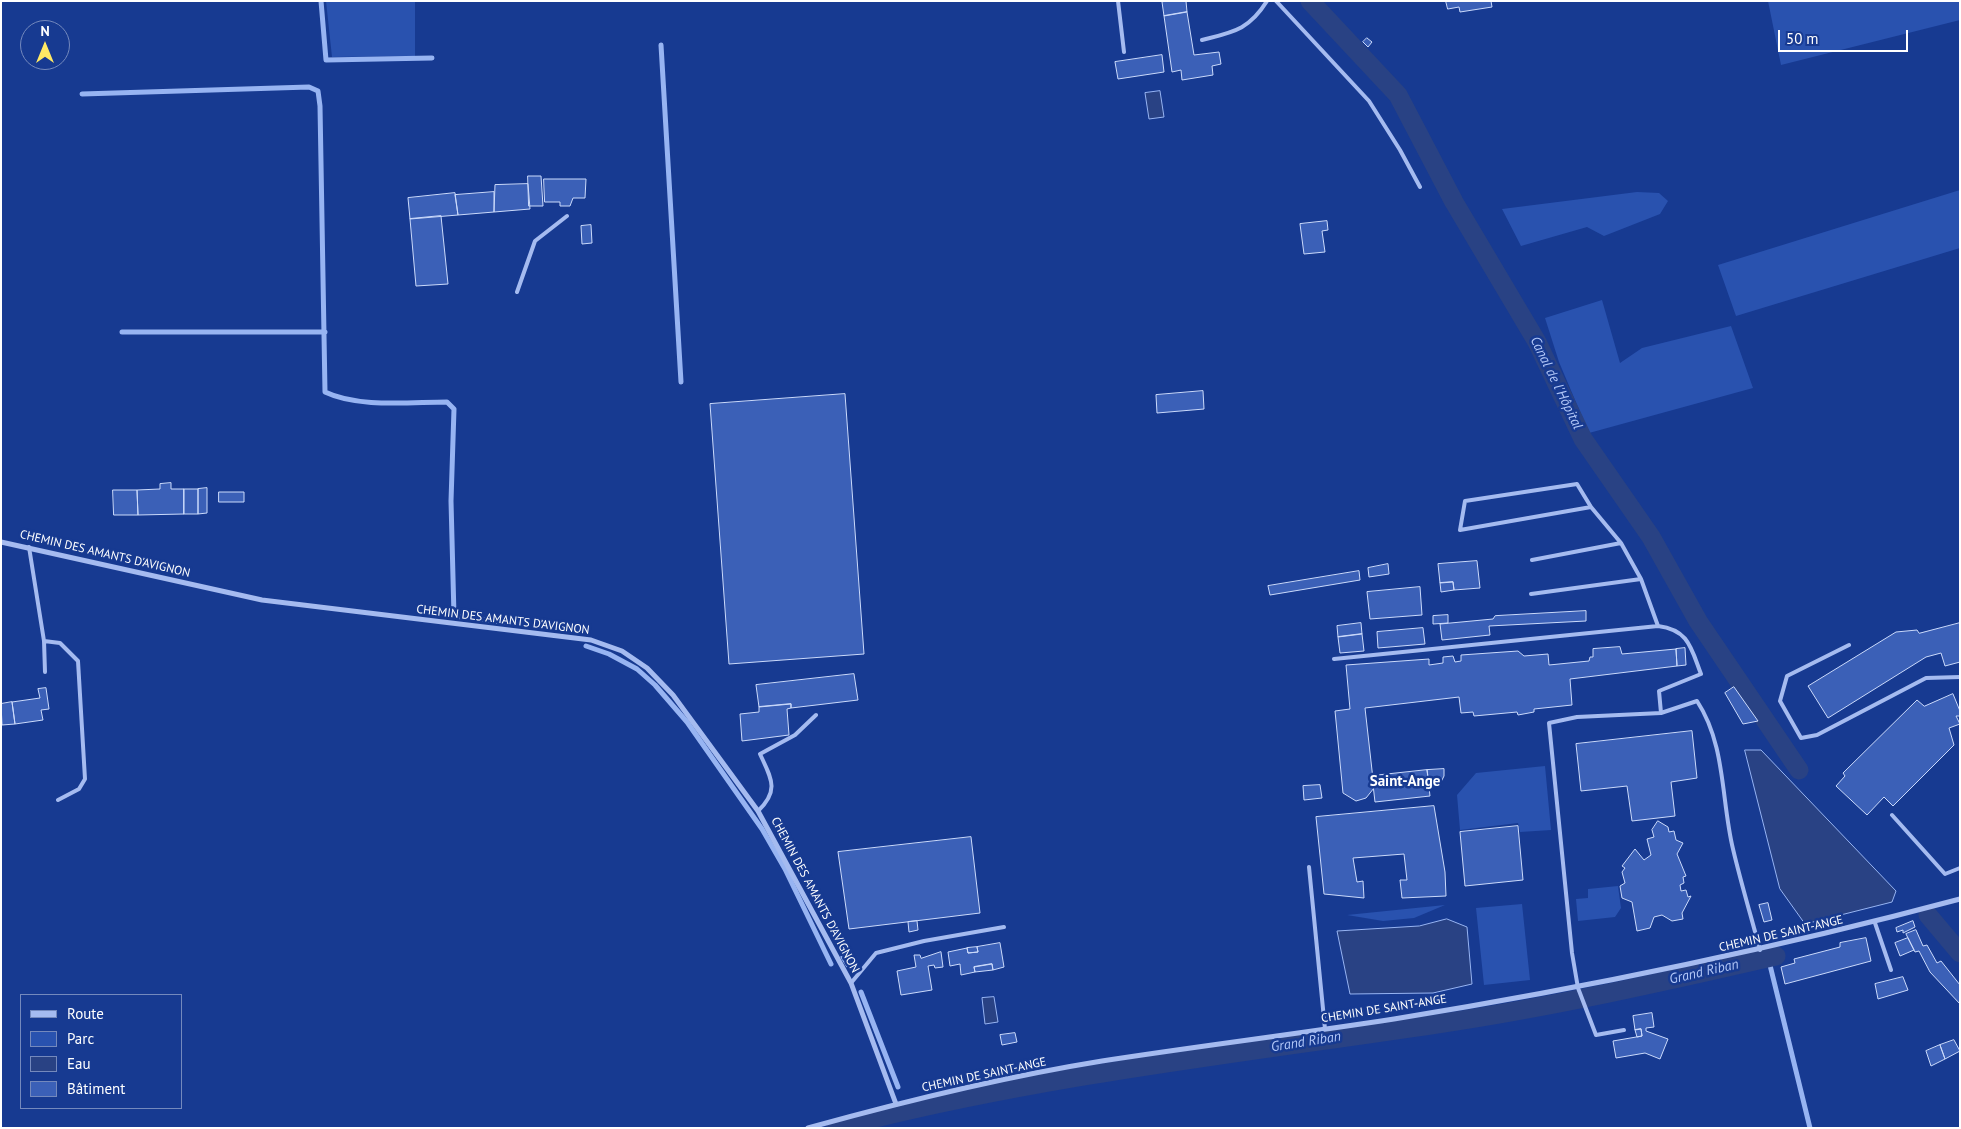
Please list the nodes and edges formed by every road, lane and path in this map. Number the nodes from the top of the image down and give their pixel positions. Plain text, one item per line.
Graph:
1 (1118, 1) edge
2 (1267, 1) edge
3 (1276, 1) edge
4 (1202, 40) dead end
5 (1124, 52) dead end
6 (1420, 187) dead end
7 (566, 216) dead end
8 (517, 292) dead end
9 (1591, 508) junction
10 (1, 542) edge
11 (1621, 543) junction
12 (29, 548) junction
13 (1532, 560) dead end
14 (1640, 579) junction
15 (1531, 594) dead end
16 (1658, 626) junction
17 (44, 641) junction
18 (1849, 645) dead end
19 (1334, 659) dead end
20 (45, 672) dead end
21 (1960, 677) edge
22 (1661, 713) junction
23 (816, 715) dead end
24 (58, 800) dead end
25 (758, 811) junction
26 (1892, 815) dead end
27 (1309, 867) dead end
28 (1960, 868) edge
29 (1960, 899) edge
30 (1875, 923) junction
31 (1004, 927) dead end
32 (1760, 950) junction
33 (1890, 970) dead end
34 (851, 983) junction
35 (1578, 988) junction
36 (1325, 1028) junction
37 (1624, 1030) dead end
38 (896, 1104) junction
39 (808, 1128) edge

1 - 5 lane
2 - 4 lane
3 - 6 lane
7 - 8 lane
9 - 9 lane
9 - 11 lane
10 - 12 street, CHEMIN DES AMANTS D'AVIGNON
11 - 13 lane
11 - 14 lane
12 - 17 lane
12 - 25 street, CHEMIN DES AMANTS D'AVIGNON
14 - 15 lane
14 - 16 lane
16 - 19 lane
16 - 22 lane
17 - 20 lane
17 - 24 lane
18 - 21 lane
22 - 32 lane
22 - 35 lane
23 - 25 lane
25 - 34 street, CHEMIN DES AMANTS D'AVIGNON
26 - 28 lane
27 - 36 lane
29 - 30 street, CHEMIN DE SAINT-ANGE
30 - 32 street, CHEMIN DE SAINT-ANGE
30 - 33 lane
31 - 34 lane
32 - 35 street, CHEMIN DE SAINT-ANGE
34 - 38 street, CHEMIN DES AMANTS D'AVIGNON
35 - 36 street, CHEMIN DE SAINT-ANGE
35 - 37 lane
36 - 38 street, CHEMIN DE SAINT-ANGE
38 - 39 street, CHEMIN DE SAINT-ANGE

